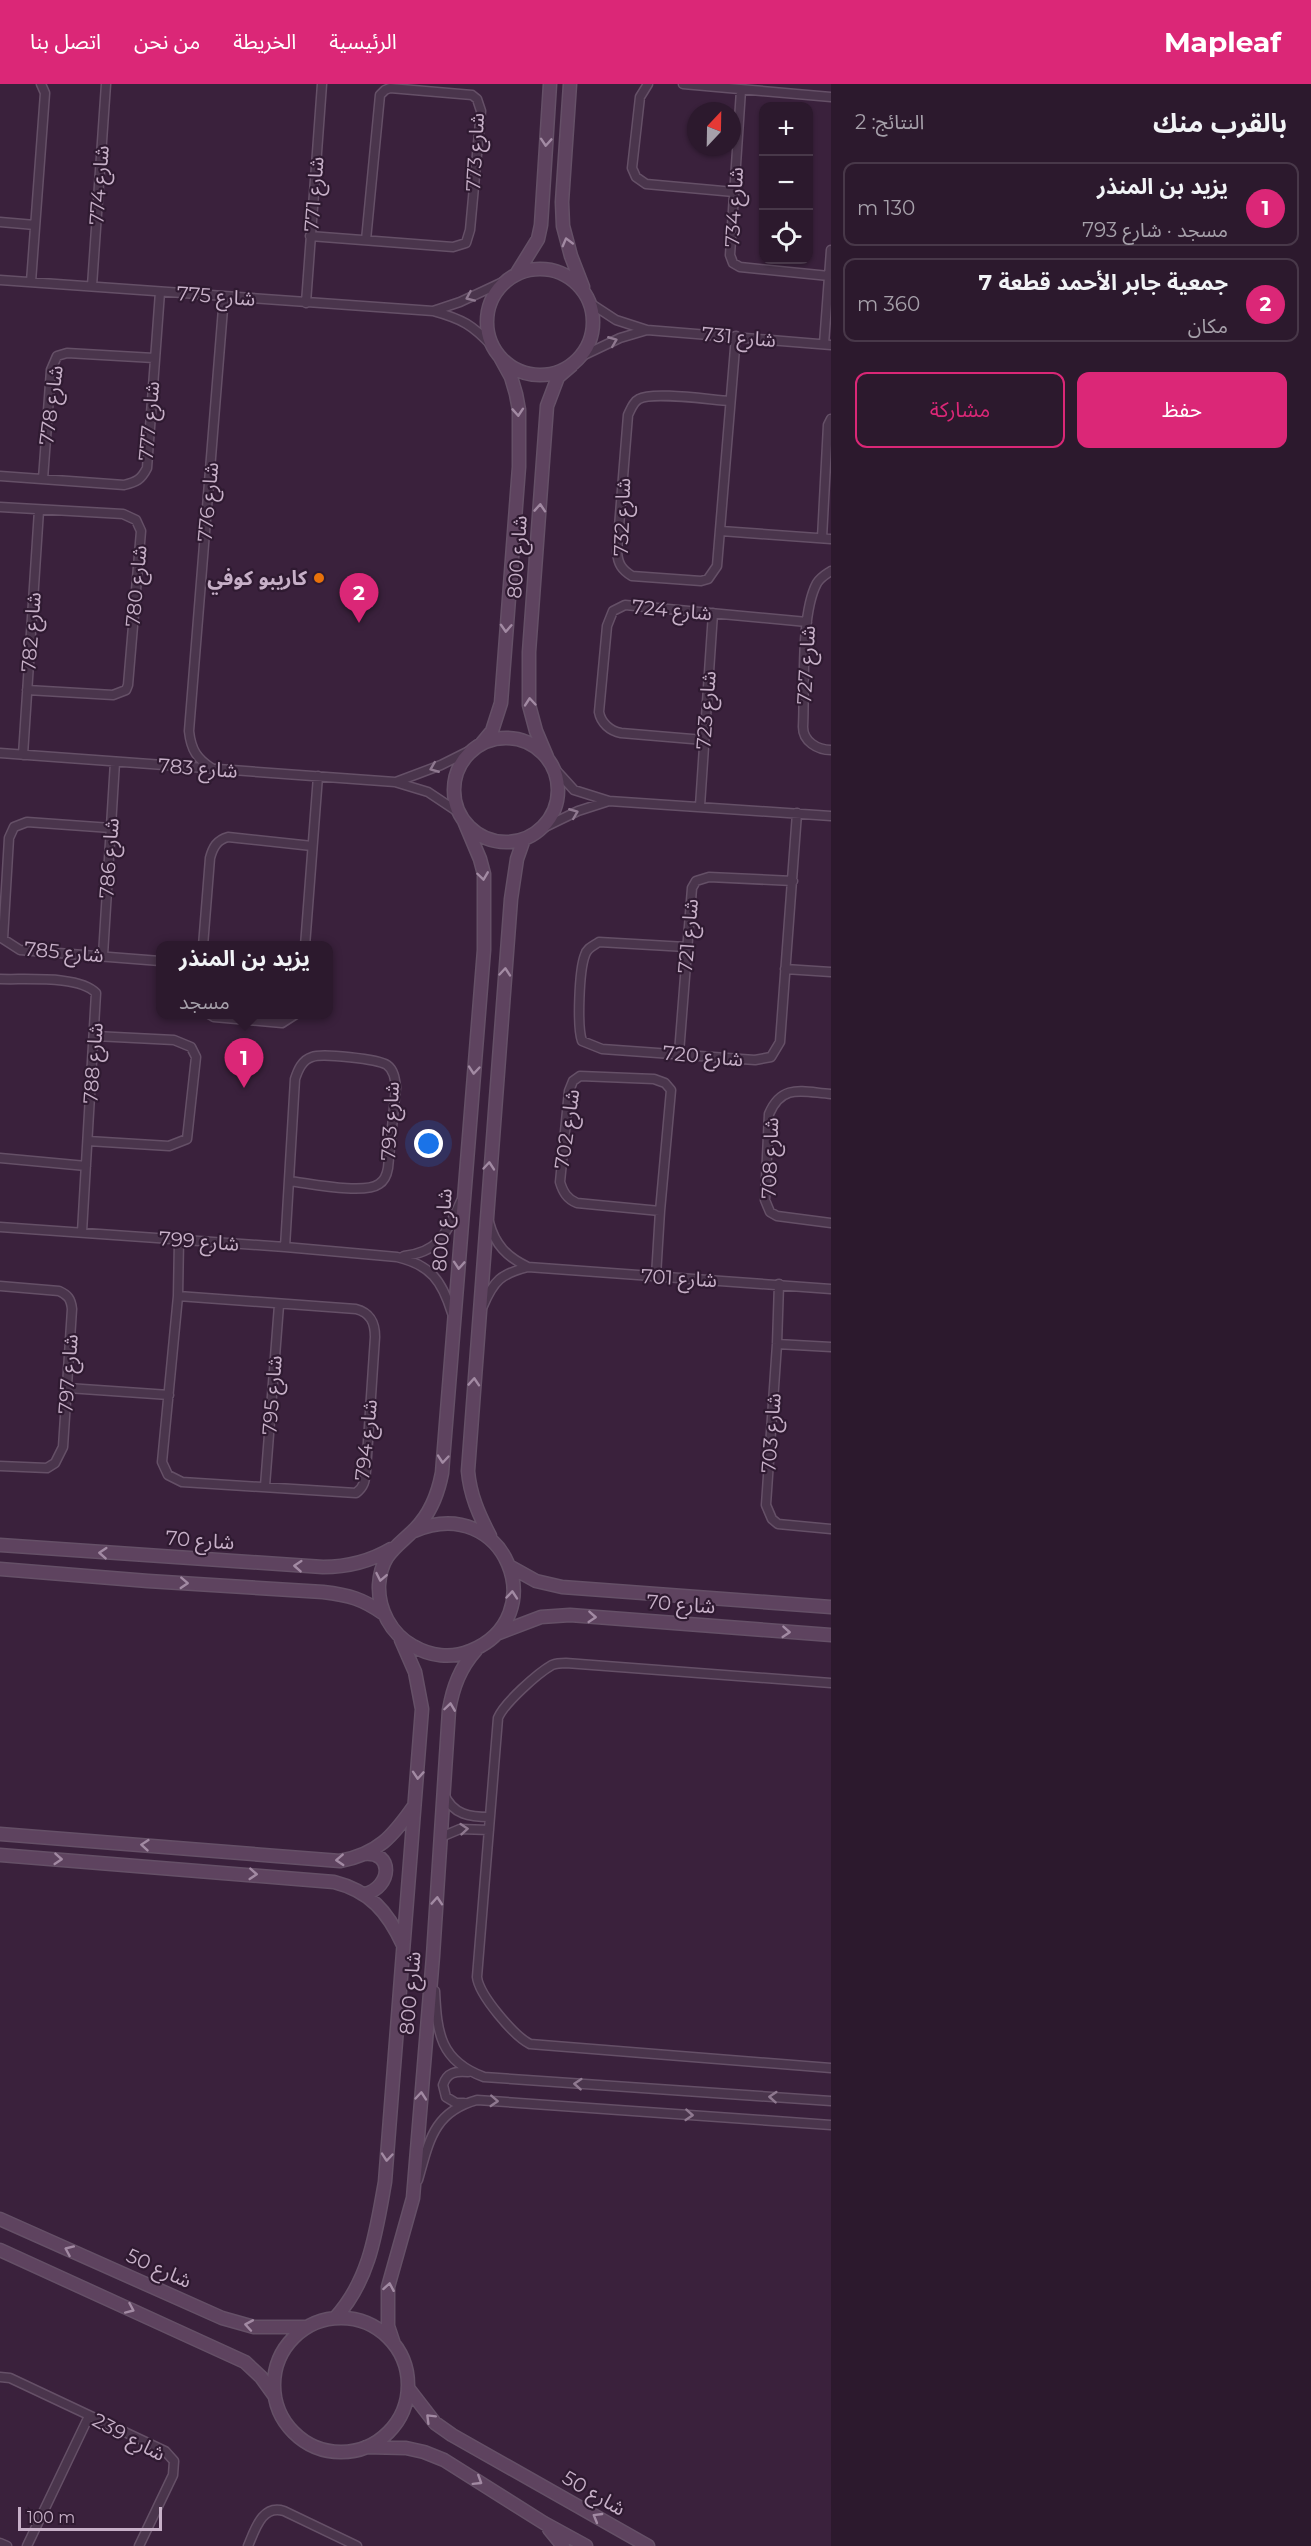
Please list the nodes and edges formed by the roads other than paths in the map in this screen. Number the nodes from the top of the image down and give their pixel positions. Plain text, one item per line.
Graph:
1 (41, 84) edge
2 (106, 84) edge
3 (322, 84) edge
4 (550, 84) edge
5 (570, 84) edge
6 (648, 84) edge
7 (683, 84) edge
8 (741, 90) junction
9 (831, 97) edge
10 (734, 192) junction
11 (0, 222) edge
12 (35, 225) junction
13 (310, 236) junction
14 (366, 240) junction
15 (831, 250) edge
16 (829, 276) junction
17 (512, 277) junction
18 (0, 280) edge
19 (31, 282) junction
20 (92, 286) junction
21 (160, 292) junction
22 (224, 296) junction
23 (589, 300) junction
24 (306, 303) junction
25 (433, 311) junction
26 (647, 330) junction
27 (736, 336) junction
28 (827, 344) edge
29 (496, 352) junction
30 (154, 358) junction
31 (576, 361) junction
32 (730, 401) junction
33 (831, 419) edge
34 (0, 476) edge
35 (43, 479) junction
36 (0, 507) edge
37 (39, 510) junction
38 (721, 531) junction
39 (827, 539) edge
40 (831, 572) edge
41 (713, 613) junction
42 (807, 622) junction
43 (27, 690) junction
44 (704, 740) junction
45 (482, 743) junction
46 (471, 750) junction
47 (831, 750) edge
48 (0, 753) edge
49 (23, 755) junction
50 (115, 762) junction
51 (550, 763) junction
52 (213, 769) junction
53 (318, 776) junction
54 (395, 782) junction
55 (609, 801) junction
56 (700, 806) junction
57 (797, 813) junction
58 (461, 816) junction
59 (831, 816) edge
60 (111, 828) junction
61 (541, 829) junction
62 (524, 839) junction
63 (312, 846) junction
64 (793, 881) junction
65 (202, 941) edge
66 (305, 941) edge
67 (686, 947) junction
68 (103, 955) junction
69 (156, 961) edge
70 (786, 969) junction
71 (831, 972) edge
72 (0, 979) edge
73 (237, 1019) edge
74 (288, 1019) edge
75 (95, 1036) junction
76 (679, 1053) junction
77 (831, 1095) edge
78 (88, 1141) junction
79 (0, 1158) edge
80 (86, 1167) junction
81 (289, 1181) junction
82 (464, 1195) junction
83 (486, 1208) junction
84 (660, 1211) junction
85 (831, 1223) edge
86 (0, 1227) edge
87 (82, 1232) junction
88 (179, 1240) junction
89 (285, 1246) junction
90 (397, 1257) junction
91 (528, 1267) junction
92 (657, 1276) junction
93 (779, 1284) junction
94 (0, 1286) edge
95 (831, 1289) edge
96 (177, 1296) junction
97 (279, 1305) junction
98 (478, 1321) junction
99 (455, 1322) junction
100 (777, 1344) junction
101 (831, 1347) edge
102 (68, 1388) junction
103 (170, 1395) junction
104 (0, 1466) edge
105 (265, 1486) junction
106 (831, 1529) edge
107 (414, 1531) junction
108 (492, 1540) junction
109 (0, 1545) edge
110 (394, 1547) junction
111 (509, 1566) junction
112 (0, 1569) edge
113 (831, 1607) edge
114 (384, 1614) junction
115 (495, 1635) junction
116 (831, 1635) edge
117 (399, 1636) junction
118 (477, 1648) junction
119 (831, 1683) edge
120 (444, 1794) junction
121 (416, 1802) junction
122 (490, 1817) junction
123 (489, 1830) junction
124 (0, 1834) edge
125 (441, 1837) junction
126 (364, 1854) junction
127 (0, 1855) edge
128 (365, 1894) junction
129 (404, 1947) junction
130 (433, 1956) junction
131 (831, 2068) edge
132 (472, 2072) junction
133 (831, 2101) edge
134 (464, 2103) junction
135 (831, 2125) edge
136 (413, 2198) junction
137 (0, 2219) edge
138 (0, 2250) edge
139 (335, 2318) junction
140 (307, 2327) junction
141 (394, 2344) junction
142 (0, 2377) edge
143 (408, 2388) junction
144 (274, 2395) junction
145 (89, 2416) junction
146 (365, 2447) junction
147 (544, 2523) junction
148 (0, 2543) edge
149 (7, 2546) edge
150 (27, 2546) edge
151 (140, 2546) edge
152 (248, 2546) edge
153 (357, 2546) edge
154 (563, 2546) edge
155 (586, 2546) edge
156 (648, 2546) edge

1 - 12 street
2 - 20 street, شارع 774
3 - 13 street, شارع 771
4 -> 17 main road
23 -> 5 main road
6 - 10 street
7 - 8 street
8 - 9 street
8 - 10 street, شارع 734
10 - 16 street, شارع 734
11 - 12 street
12 - 19 street
13 - 14 street, شارع 773
13 - 24 street, شارع 771
14 - 14 street, شارع 773
15 - 16 street
16 - 28 street
17 - 23 main road
17 -> 25 street, شارع 775
17 - 29 main road
18 - 19 street, شارع 775
19 - 20 street, شارع 775
20 - 21 street, شارع 775
21 - 22 street, شارع 775
21 - 30 street, شارع 777
22 - 24 street, شارع 775
22 - 52 street, شارع 776
23 - 26 street, شارع 731
23 - 31 main road
24 - 25 street, شارع 775
25 - 29 street, شارع 775
26 - 27 street, شارع 731
31 -> 26 street, شارع 731
27 - 28 street, شارع 731
27 - 32 street, شارع 732
29 - 31 main road
29 -> 45 main road, شارع 800
30 - 35 street, شارع 778
30 - 35 street, شارع 777
51 -> 31 main road, شارع 800
32 - 38 street, شارع 732
32 - 38 street, شارع 732
33 - 39 street
34 - 35 street, شارع 777
36 - 37 street, شارع 780
37 - 43 street, شارع 782
37 - 43 street, شارع 780
38 - 39 street
40 - 42 street, شارع 727
41 - 42 street, شارع 724
41 - 44 street, شارع 723
41 - 44 street, شارع 724
42 - 47 street, شارع 727
43 - 49 street, شارع 782
44 - 56 street, شارع 723
45 - 46 main road
45 - 51 main road
46 -> 54 street, شارع 783
46 - 58 main road
48 - 49 street, شارع 783
49 - 50 street, شارع 783
50 - 52 street, شارع 783
50 - 60 street, شارع 786
51 - 55 street
51 - 61 main road
52 - 53 street, شارع 783
53 - 54 street, شارع 783
53 - 63 street
54 - 58 street, شارع 783
55 - 56 street
61 -> 55 street
56 - 57 street
57 - 59 street
57 - 64 street, شارع 720
58 - 62 main road
58 -> 82 main road, شارع 800
60 - 68 street, شارع 786
60 - 68 street, شارع 785
61 - 62 main road
83 -> 62 main road
63 - 65 street
63 - 66 street
64 - 67 street, شارع 721
64 - 70 street, شارع 720
67 - 76 street, شارع 721
67 - 76 street, شارع 720
68 - 69 street, شارع 785
70 - 71 street
70 - 76 street, شارع 720
72 - 75 street, شارع 788
73 - 74 street
75 - 78 street, شارع 788
75 - 78 street
77 - 85 street, شارع 708
78 - 80 street, شارع 788
79 - 80 street
80 - 87 street, شارع 788
81 - 81 street, شارع 793
81 - 89 street, شارع 793
82 - 90 street, شارع 799
82 -> 99 main road, شارع 800
83 - 91 street, شارع 701
83 - 98 main road
84 - 84 street, شارع 702
84 - 92 street, شارع 702
86 - 87 street, شارع 799
87 - 88 street, شارع 799
88 - 89 street, شارع 799
88 - 96 street, شارع 794
89 - 90 street, شارع 799
90 - 99 street, شارع 799
91 - 92 street, شارع 701
91 - 98 street, شارع 701
92 - 93 street, شارع 701
93 - 95 street, شارع 701
93 - 100 street, شارع 703
94 - 102 street, شارع 797
96 - 97 street, شارع 794
96 - 103 street, شارع 794
97 - 105 street, شارع 795
97 - 105 street, شارع 794
108 -> 98 main road
99 -> 107 main road, شارع 800
100 - 101 street
100 - 106 street, شارع 703
102 - 103 street
102 - 104 street, شارع 797
103 - 105 street, شارع 794
107 - 108 main road
107 - 110 main road
108 - 111 main road
110 -> 109 main road, شارع 70
110 -> 114 main road
111 - 113 main road, شارع 70
115 -> 111 main road
112 -> 114 main road
114 - 117 main road
115 -> 116 main road, شارع 70
115 - 118 main road
117 - 118 main road
117 -> 121 main road, شارع 800
120 -> 118 main road, شارع 800
119 - 122 street
120 - 122 street
120 - 125 main road, شارع 800
121 - 126 main road
121 - 129 main road, شارع 800
122 - 123 street
125 -> 123 street
123 - 131 street
126 -> 124 main road
130 -> 125 main road, شارع 800
126 - 128 main road
127 -> 128 main road
128 - 129 main road
129 -> 139 main road, شارع 800
130 - 132 street
136 -> 130 main road, شارع 800
133 -> 132 street
132 - 134 street
134 -> 135 street
134 - 136 street
141 -> 136 main road, شارع 800
140 -> 137 main road, شارع 50
138 -> 144 main road
139 - 140 main road
139 - 141 main road
140 - 144 main road
141 - 143 main road
142 - 145 street, شارع 239
143 - 146 main road
156 -> 143 main road, شارع 50
144 - 146 main road
145 - 150 street
145 - 151 street, شارع 239
146 -> 147 main road
147 - 154 main road
147 - 155 main road
148 - 149 street
152 - 153 street

